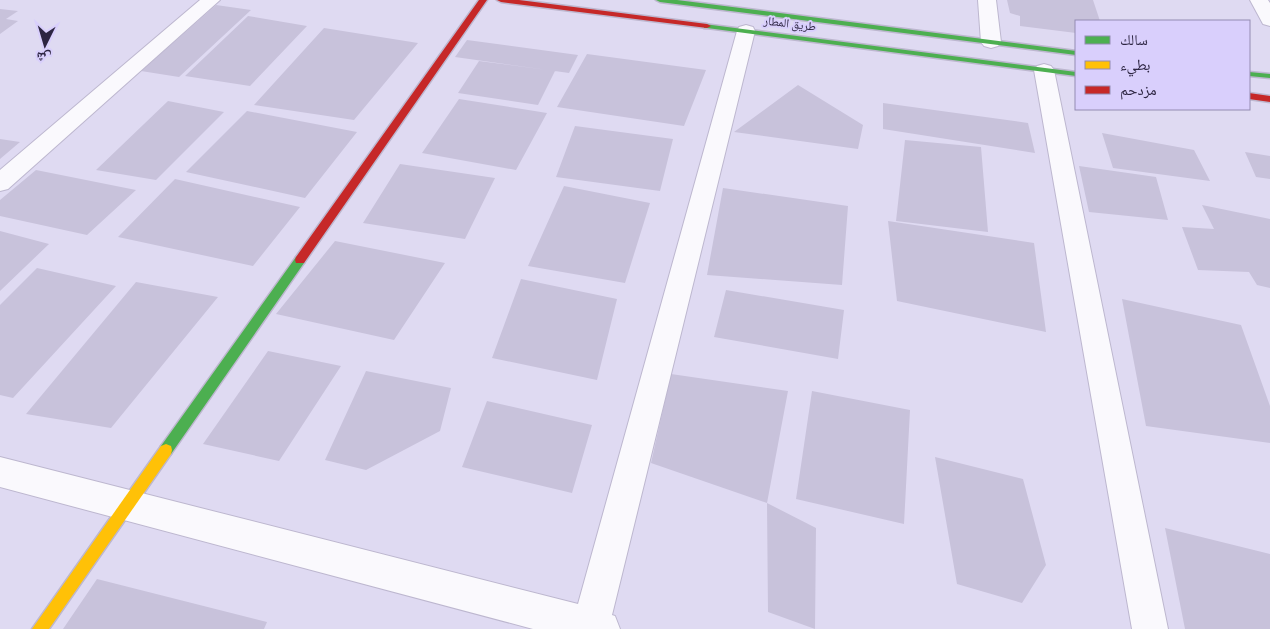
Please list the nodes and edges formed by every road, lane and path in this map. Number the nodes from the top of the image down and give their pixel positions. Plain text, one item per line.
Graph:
1 (211, 0) edge
2 (483, 0) edge
3 (501, 0) edge
4 (987, 0) edge
5 (1259, 0) edge
6 (671, 1) edge
7 (1270, 20) edge
8 (746, 31) junction
9 (991, 42) junction
10 (1075, 52) edge
11 (1044, 70) junction
12 (1075, 74) edge
13 (1250, 74) edge
14 (1270, 76) edge
15 (1250, 96) edge
16 (1270, 99) edge
17 (0, 183) edge
18 (0, 472) edge
19 (128, 505) junction
20 (594, 628) edge
21 (40, 629) edge
22 (1150, 629) edge

1 - 17 street
2 - 19 main road
3 - 8 main road, طريق المطار
4 - 9 street
5 - 7 street
6 - 9 main road, طريق المطار
8 - 11 main road, طريق المطار
8 - 20 street
9 - 10 main road, طريق المطار
11 - 12 main road, طريق المطار
11 - 22 street
13 - 14 main road
15 - 16 main road
18 - 19 street
19 - 20 street
19 - 21 main road

